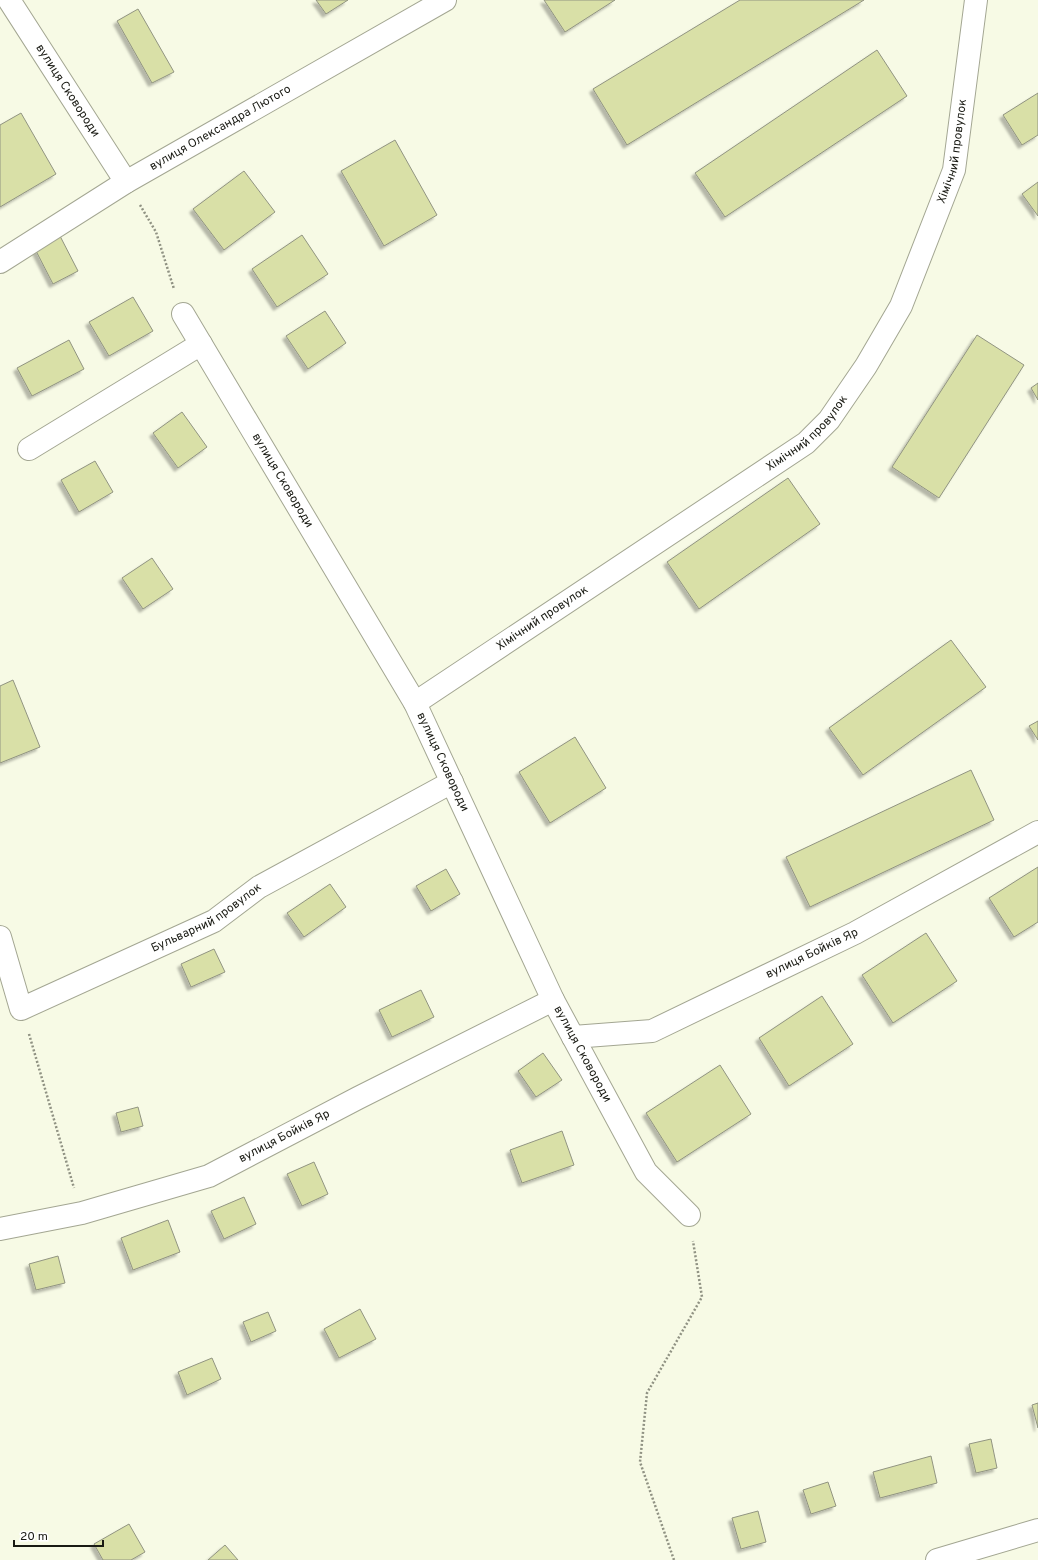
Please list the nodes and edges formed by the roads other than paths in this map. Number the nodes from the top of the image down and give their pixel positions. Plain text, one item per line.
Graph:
1 (9, 0) edge
2 (445, 0) edge
3 (976, 0) edge
4 (126, 182) junction
5 (0, 262) edge
6 (182, 314) road end
7 (200, 344) junction
8 (29, 449) dead end
9 (415, 703) junction
10 (452, 782) junction
11 (1038, 832) edge
12 (0, 937) edge
13 (553, 1000) junction
14 (573, 1037) junction
15 (689, 1215) road end
16 (0, 1229) edge
17 (1038, 1530) edge
18 (937, 1560) edge

1 - 4 street, вулиця Сковороди
2 - 4 street, вулиця Олександра Лютого
3 - 9 street, Хімічний провулок
4 - 5 street, вулиця Олександра Лютого
6 - 7 street, вулиця Сковороди
7 - 8 street
7 - 9 street, вулиця Сковороди
9 - 10 street, вулиця Сковороди
10 - 12 street, Бульварний провулок
10 - 13 street, вулиця Сковороди
11 - 14 street, вулиця Бойків Яр
13 - 14 street, вулиця Сковороди
13 - 16 street, вулиця Бойків Яр
14 - 15 street, вулиця Сковороди
17 - 18 street

